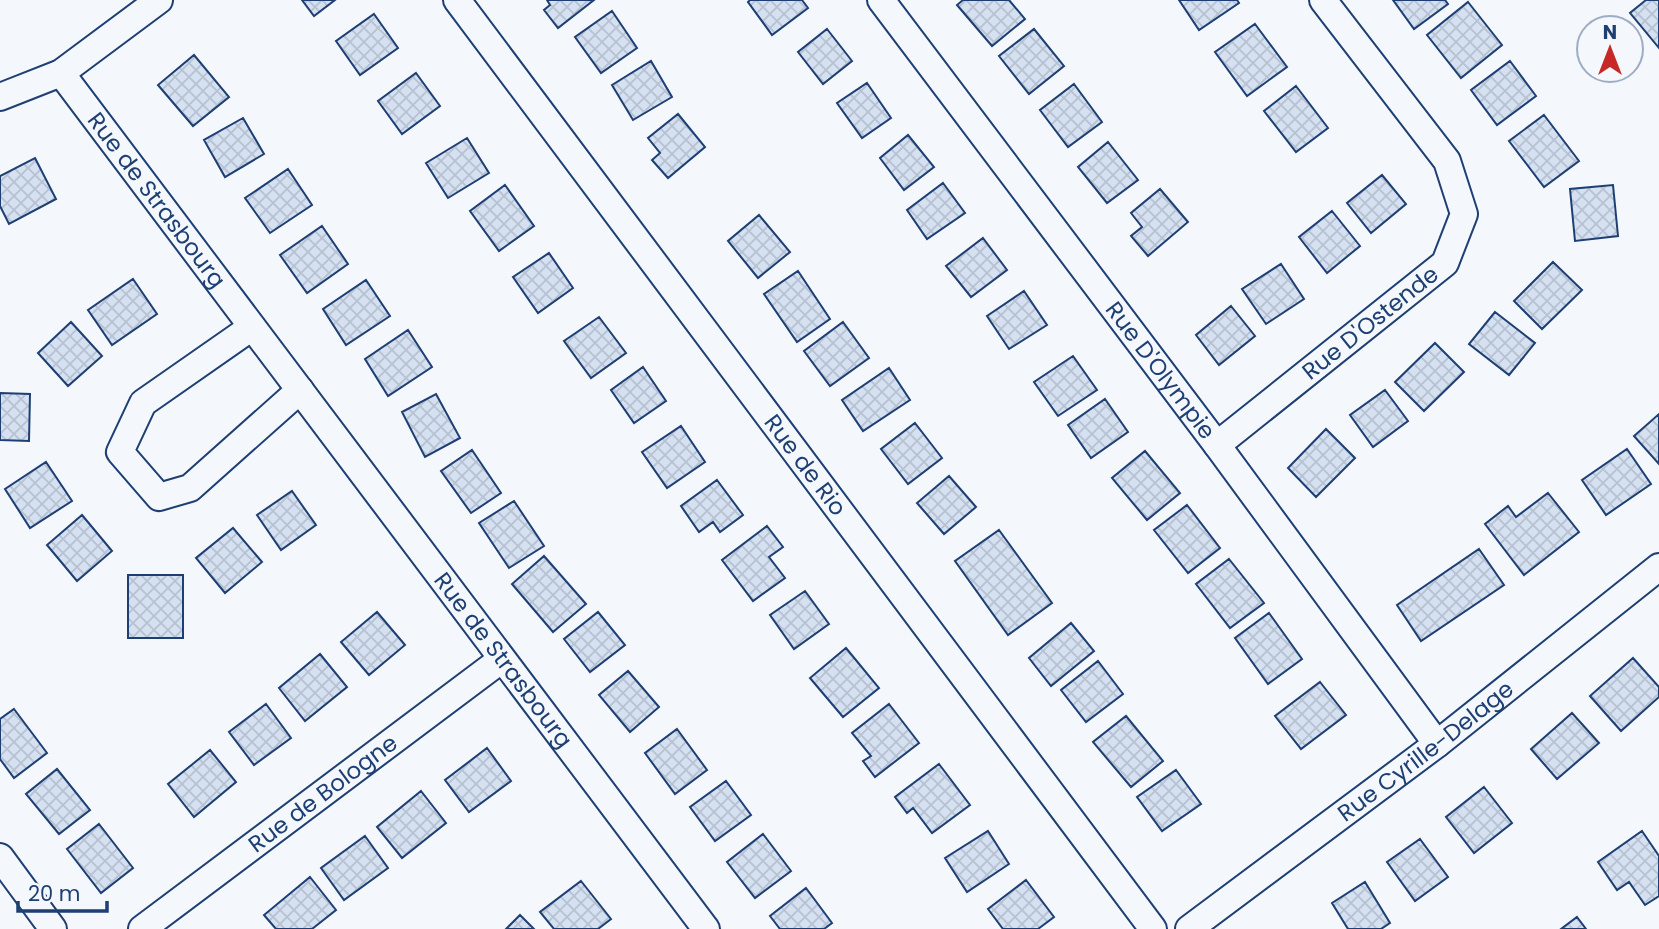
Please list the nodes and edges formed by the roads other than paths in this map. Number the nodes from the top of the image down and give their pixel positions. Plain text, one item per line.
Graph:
1 (159, 0) edge
2 (457, 0) edge
3 (881, 0) edge
4 (1323, 0) edge
5 (61, 73) junction
6 (0, 97) edge
7 (252, 327) junction
8 (300, 390) junction
9 (1217, 445) junction
10 (1659, 567) edge
11 (502, 659) junction
12 (1437, 744) junction
13 (0, 857) edge
14 (53, 929) edge
15 (142, 929) edge
16 (706, 929) edge
17 (1153, 929) edge
18 (1189, 929) edge

1 - 5 street
2 - 17 street, Rue de Rio
3 - 9 street, Rue D'Olympie
4 - 9 street, Rue D'Ostende
5 - 6 street
5 - 7 street, Rue de Strasbourg
7 - 8 street, Rue de Strasbourg
7 - 8 street
8 - 11 street, Rue de Strasbourg
9 - 12 street, Rue D'Olympie
10 - 12 street, Rue Cyrille-Delage
11 - 15 street, Rue de Bologne
11 - 16 street, Rue de Strasbourg
12 - 18 street, Rue Cyrille-Delage
13 - 14 street

